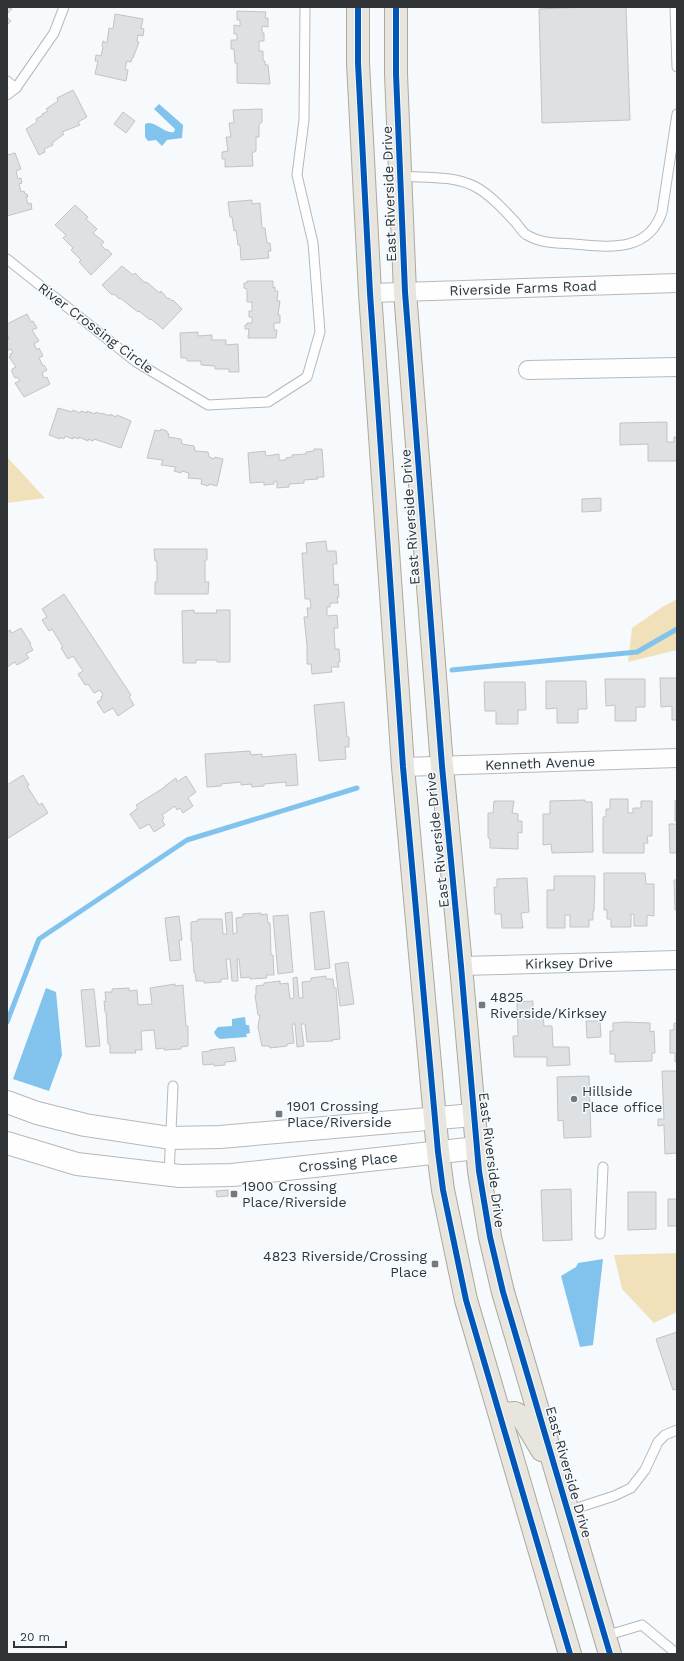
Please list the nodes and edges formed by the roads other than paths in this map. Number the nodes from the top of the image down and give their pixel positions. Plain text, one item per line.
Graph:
1 (64, 7) edge
2 (305, 7) edge
3 (358, 7) edge
4 (396, 7) edge
5 (675, 7) edge
6 (677, 67) edge
7 (7, 81) edge
8 (16, 88) junction
9 (7, 95) edge
10 (677, 114) edge
11 (400, 176) junction
12 (7, 259) edge
13 (677, 283) edge
14 (405, 292) junction
15 (370, 293) junction
16 (677, 367) edge
17 (528, 370) dead end
18 (677, 758) edge
19 (442, 766) junction
20 (403, 767) junction
21 (677, 960) edge
22 (461, 966) junction
23 (173, 1086) dead end
24 (7, 1102) edge
25 (473, 1115) junction
26 (435, 1118) junction
27 (170, 1138) junction
28 (7, 1143) edge
29 (476, 1148) junction
30 (438, 1152) junction
31 (603, 1168) dead end
32 (169, 1176) junction
33 (600, 1234) dead end
34 (500, 1414) junction
35 (677, 1430) edge
36 (559, 1479) junction
37 (568, 1510) junction
38 (608, 1645) edge
39 (570, 1654) edge
40 (677, 1654) edge

1 - 8 lane
2 - 12 lane, River Crossing Circle
3 - 15 main road, East Riverside Drive
4 - 11 main road, East Riverside Drive
5 - 6 lane
7 - 8 lane
8 - 9 lane
10 - 11 lane
11 - 14 main road, East Riverside Drive
13 - 14 street, Riverside Farms Road
14 - 15 street, Riverside Farms Road
14 - 19 main road, East Riverside Drive
15 - 20 main road, East Riverside Drive
16 - 17 street
18 - 19 street, Kenneth Avenue
19 - 20 street, Kenneth Avenue
19 - 22 main road, East Riverside Drive
20 - 26 main road, East Riverside Drive
21 - 22 street, Kirksey Drive
22 - 25 main road, East Riverside Drive
23 - 27 lane
24 - 27 street
25 - 26 street
25 - 29 main road, East Riverside Drive
26 - 27 street
26 - 30 main road, East Riverside Drive
27 - 32 lane
28 - 32 street, Crossing Place
29 - 30 street, Crossing Place
29 - 36 main road, East Riverside Drive
30 - 32 street, Crossing Place
30 - 34 main road, East Riverside Drive
31 - 33 lane
34 - 36 main road
34 - 39 main road, East Riverside Drive
35 - 37 lane
36 - 37 main road, East Riverside Drive
37 - 38 main road, East Riverside Drive
38 - 40 lane

